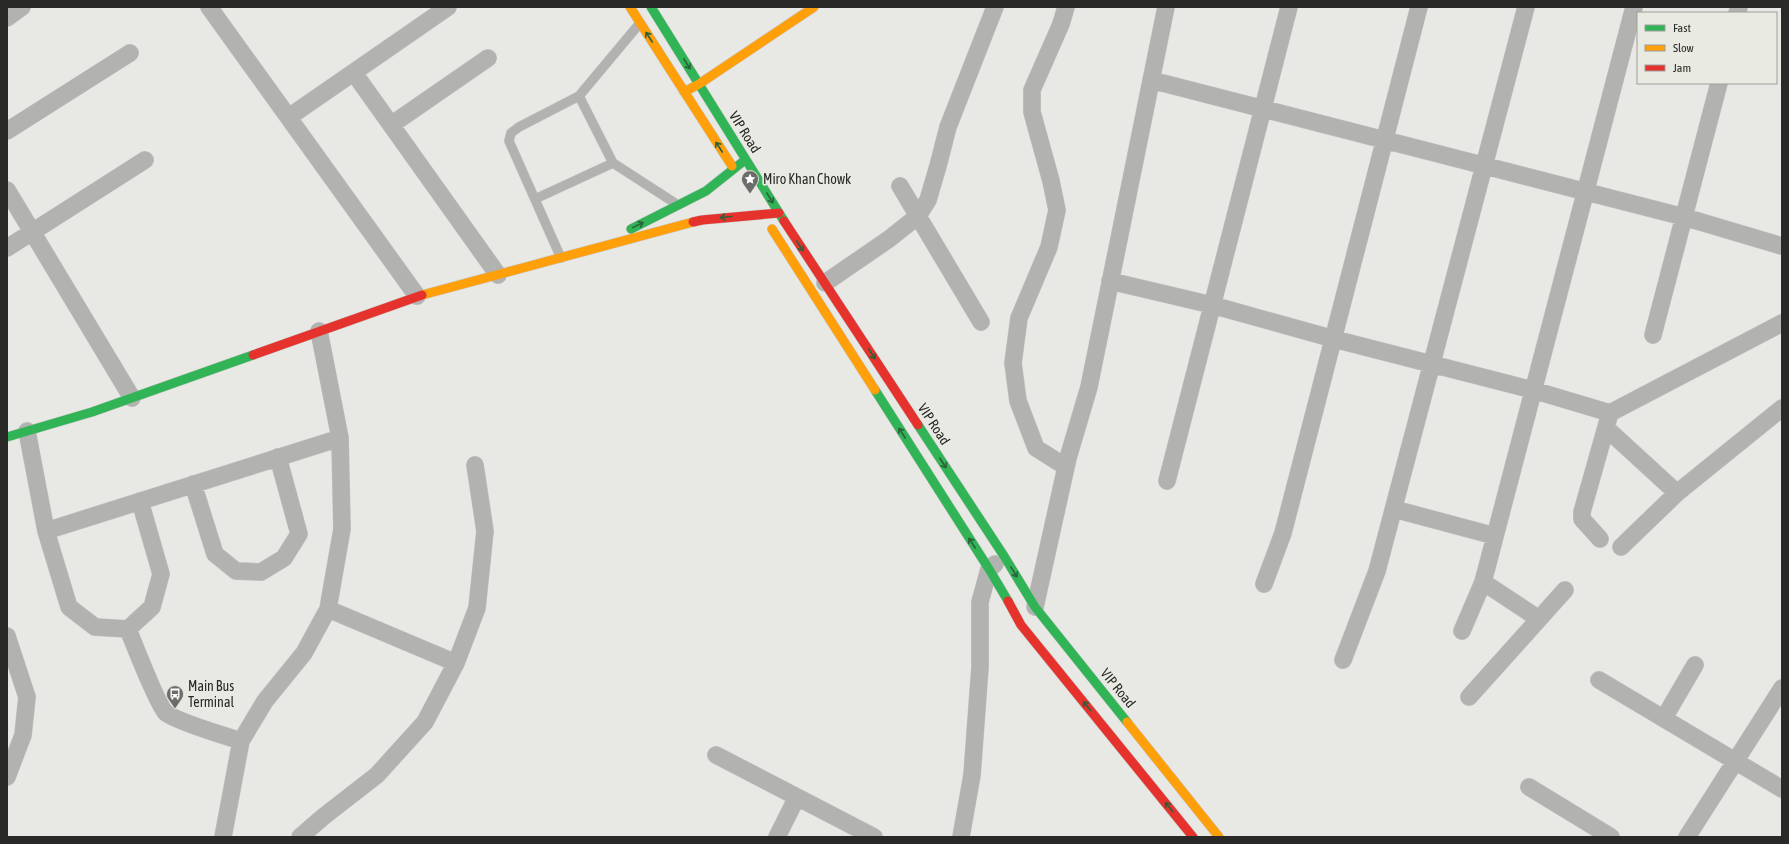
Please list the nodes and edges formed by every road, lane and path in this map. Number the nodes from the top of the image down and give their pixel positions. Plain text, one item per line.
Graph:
1 (22, 7) edge
2 (209, 7) edge
3 (448, 7) edge
4 (630, 7) edge
5 (652, 7) edge
6 (814, 7) edge
7 (995, 7) edge
8 (1066, 7) edge
9 (1166, 7) edge
10 (1289, 7) edge
11 (1419, 7) edge
12 (1526, 7) edge
13 (1634, 7) edge
14 (7, 18) edge
15 (640, 23) junction
16 (130, 53) dead end
17 (488, 58) dead end
18 (354, 73) junction
19 (1151, 80) junction
20 (699, 84) junction
21 (1719, 84) edge
22 (684, 92) junction
23 (579, 96) junction
24 (1263, 109) junction
25 (289, 117) junction
26 (391, 125) junction
27 (7, 131) edge
28 (1385, 140) junction
29 (145, 160) dead end
30 (745, 160) junction
31 (613, 163) junction
32 (1484, 166) junction
33 (736, 172) junction
34 (900, 186) dead end
35 (7, 190) edge
36 (1585, 192) junction
37 (535, 199) junction
38 (756, 205) dead end
39 (679, 206) junction
40 (779, 213) junction
41 (763, 215) junction
42 (918, 216) junction
43 (1684, 217) junction
44 (33, 232) junction
45 (1782, 246) edge
46 (7, 248) edge
47 (578, 254) junction
48 (561, 258) junction
49 (498, 275) junction
50 (1110, 281) junction
51 (825, 283) junction
52 (417, 296) junction
53 (1212, 305) junction
54 (981, 322) dead end
55 (1782, 323) edge
56 (320, 331) junction
57 (1654, 335) dead end
58 (1334, 339) junction
59 (1432, 364) junction
60 (1533, 390) junction
61 (132, 398) junction
62 (1782, 408) edge
63 (1608, 420) junction
64 (27, 431) junction
65 (7, 437) edge
66 (340, 438) junction
67 (278, 457) junction
68 (475, 465) dead end
69 (1066, 467) junction
70 (1167, 481) dead end
71 (193, 484) junction
72 (1677, 493) junction
73 (140, 501) junction
74 (1394, 509) junction
75 (46, 531) junction
76 (1495, 536) junction
77 (1600, 538) dead end
78 (1621, 547) dead end
79 (1004, 556) junction
80 (989, 569) junction
81 (1483, 582) junction
82 (1264, 584) dead end
83 (1565, 590) dead end
84 (1035, 607) junction
85 (328, 610) junction
86 (1539, 619) junction
87 (128, 630) junction
88 (1462, 630) dead end
89 (7, 636) edge
90 (1343, 660) dead end
91 (456, 664) junction
92 (1695, 665) dead end
93 (1599, 680) dead end
94 (1782, 688) edge
95 (1469, 697) dead end
96 (1664, 718) junction
97 (241, 741) junction
98 (716, 755) dead end
99 (1736, 760) junction
100 (7, 777) edge
101 (1529, 787) dead end
102 (1782, 789) edge
103 (797, 797) junction
104 (869, 836) edge
105 (222, 837) edge
106 (300, 837) edge
107 (777, 837) edge
108 (961, 837) edge
109 (1193, 837) edge
110 (1219, 837) edge
111 (1611, 837) edge
112 (1687, 837) edge

1 - 14 street
2 - 25 street
3 - 18 street
4 - 15 main road
5 -> 20 main road, VIP Road
6 - 20 main road
7 - 42 street
8 - 69 street
9 - 19 street
10 - 24 street
11 - 28 street
12 - 32 street
13 - 36 street
22 -> 15 main road
15 - 23 lane
16 - 27 street
17 - 26 street
18 - 25 street
18 - 26 street
19 - 24 street
19 - 50 street
20 - 22 main road
20 - 30 main road, VIP Road
21 - 43 street
33 -> 22 main road
23 - 31 lane
23 - 37 lane
24 - 28 street
24 - 53 street
25 - 52 street
26 - 49 street
28 - 32 street
28 - 58 street
29 - 44 street
30 - 33 main road
30 -> 40 main road, VIP Road
31 - 37 lane
31 - 39 lane
32 - 36 street
32 - 59 street
33 - 39 main road
34 - 42 street
35 - 44 street
36 - 43 street
36 - 60 street
37 - 48 lane
38 - 41 main road
47 -> 39 main road
40 - 41 main road
40 -> 51 main road, VIP Road
41 -> 47 main road
80 -> 41 main road
42 - 51 street
42 - 54 street
43 - 45 street
43 - 57 street
44 - 46 street
44 - 61 street
47 - 48 main road
48 - 49 main road
49 - 52 main road
50 - 53 street
50 - 69 street
51 -> 79 main road, VIP Road
52 - 56 main road
53 - 58 street
53 - 70 street
55 - 63 street
56 - 61 main road
56 - 66 street
58 - 59 street
58 - 82 street
59 - 60 street
59 - 74 street
60 - 63 street
60 - 76 street
61 - 64 main road
62 - 72 street
63 - 72 street
63 - 77 street
64 - 65 main road
64 - 75 street
66 - 67 street
66 - 85 street
67 - 71 street
67 - 71 street
68 - 91 street
69 - 84 street
71 - 73 street
72 - 78 street
73 - 75 street
73 - 87 street
74 - 76 street
74 - 90 street
75 - 87 street
76 - 81 street
79 - 80 street
79 -> 84 main road, VIP Road
80 - 108 street
109 -> 80 main road
81 - 86 street
81 - 88 street
83 - 86 street
84 - 110 main road, VIP Road
85 - 91 street
85 - 97 street
86 - 95 street
87 - 97 street
89 - 100 street
91 - 106 street
92 - 96 street
93 - 96 street
94 - 99 street
96 - 99 street
97 - 105 street
98 - 103 street
99 - 102 street
99 - 112 street
101 - 111 street
103 - 104 street
103 - 107 street

